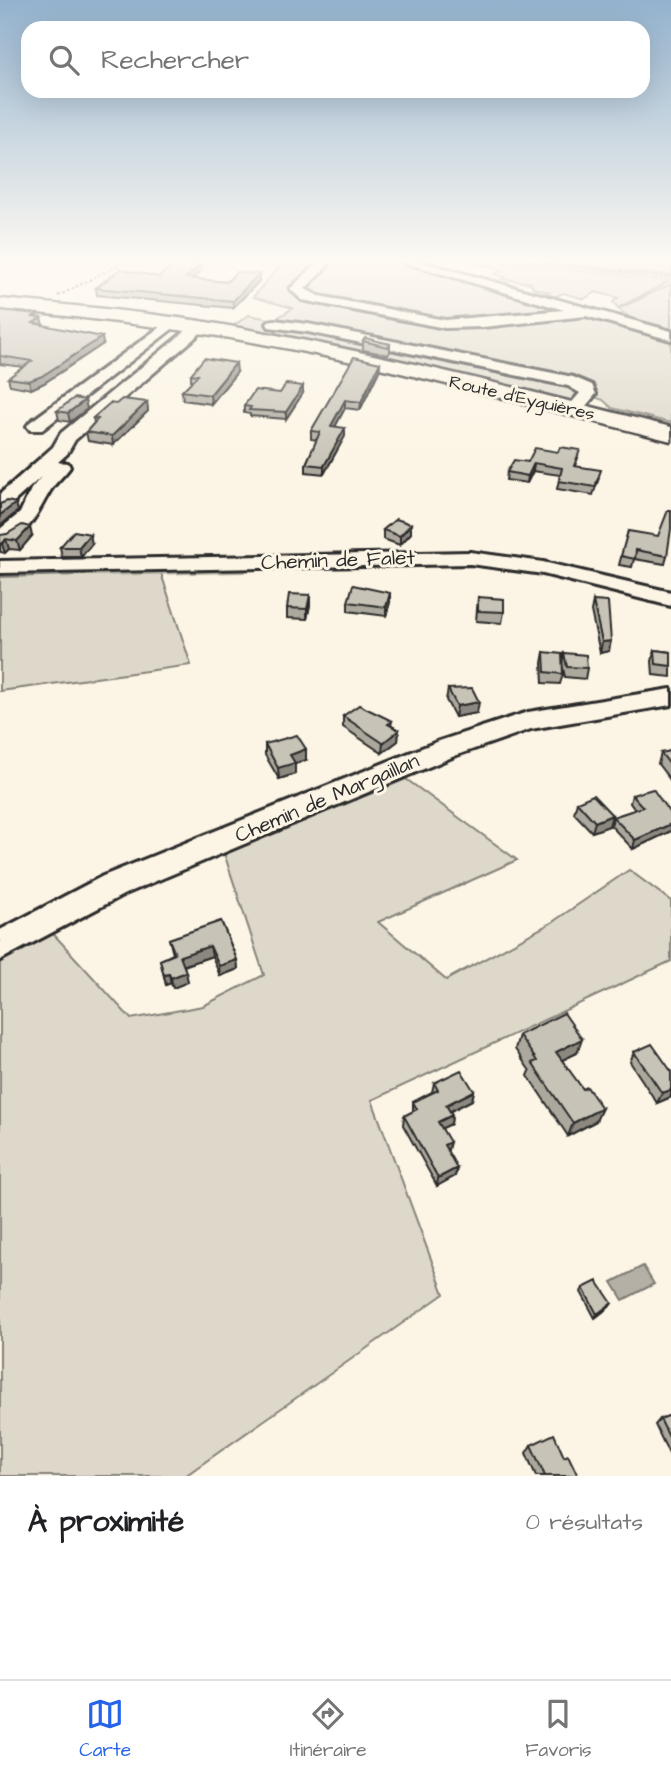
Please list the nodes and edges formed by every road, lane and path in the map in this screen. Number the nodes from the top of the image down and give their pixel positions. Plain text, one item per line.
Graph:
1 (163, 329) edge
2 (197, 329) edge
3 (208, 329) edge
4 (312, 329) edge
5 (643, 329) edge
6 (671, 337) edge
7 (575, 410) junction
8 (36, 426) dead end
9 (671, 434) edge
10 (67, 437) junction
11 (0, 504) edge
12 (3, 537) edge
13 (0, 567) edge
14 (671, 599) edge
15 (671, 697) edge
16 (0, 946) edge

1 - 8 street
2 - 10 street
3 - 7 main road, Route d'Eyguières
4 - 7 street
5 - 6 street
7 - 9 main road, Route d'Eyguières
10 - 11 street
10 - 12 street
13 - 14 street, Chemin de Falet
15 - 16 street, Chemin de Margaillan

